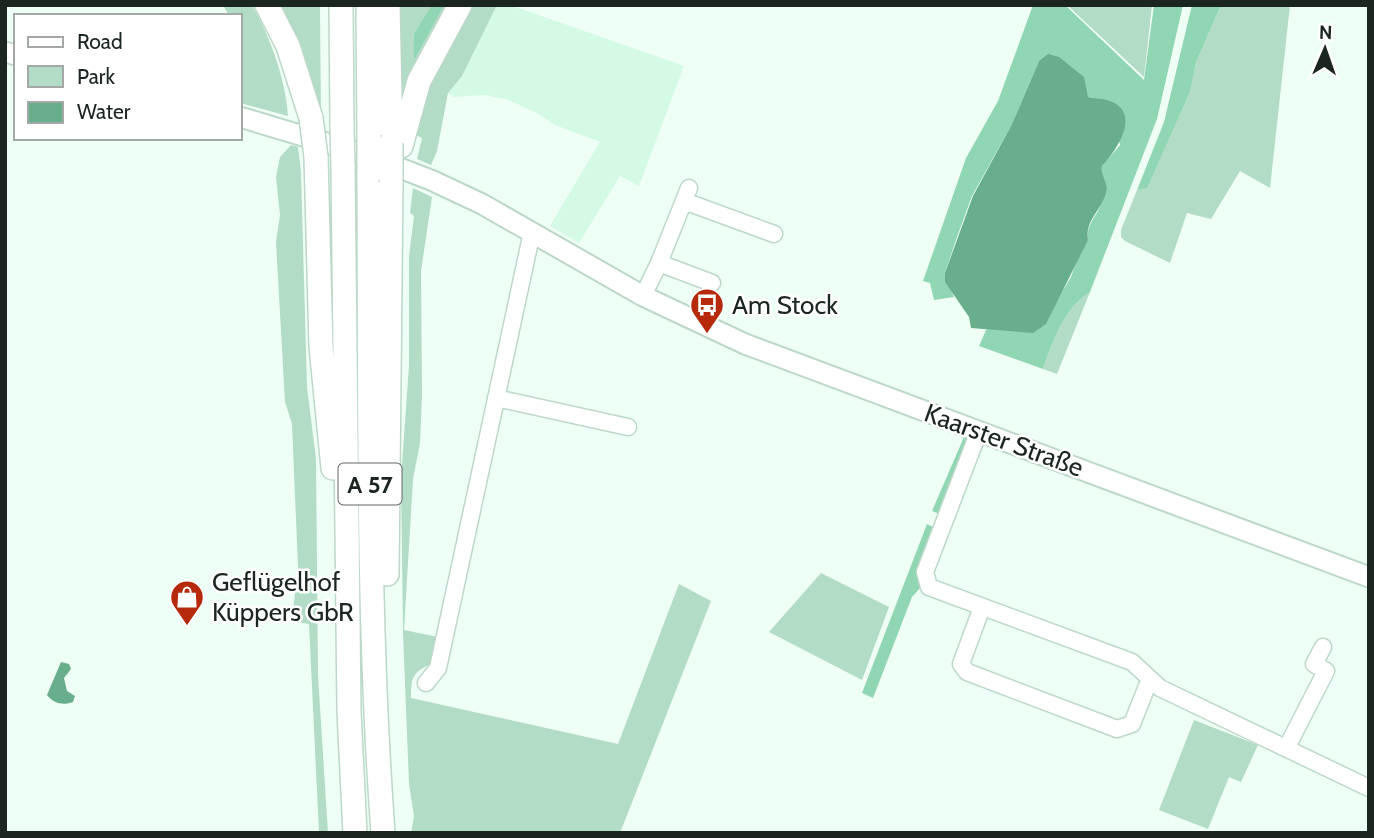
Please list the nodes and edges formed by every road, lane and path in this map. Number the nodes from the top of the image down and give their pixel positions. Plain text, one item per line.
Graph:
1 (267, 5) edge
2 (341, 5) edge
3 (368, 5) edge
4 (388, 5) edge
5 (460, 5) edge
6 (242, 118) edge
7 (387, 141) junction
8 (401, 179) junction
9 (532, 232) junction
10 (774, 234) dead end
11 (659, 263) junction
12 (712, 283) dead end
13 (642, 296) junction
14 (496, 398) junction
15 (628, 426) dead end
16 (979, 431) junction
17 (345, 507) junction
18 (1369, 577) edge
19 (982, 607) junction
20 (1324, 646) dead end
21 (1149, 681) junction
22 (426, 683) dead end
23 (1287, 747) junction
24 (1369, 788) edge
25 (380, 793) junction
26 (355, 833) edge
27 (383, 833) edge

1 - 17 highway, bridge
2 - 17 highway, A 57, bridge
3 - 7 highway, A 57
4 - 7 highway
5 - 7 highway
6 - 8 main road, Kaarster Straße
7 - 8 highway
7 - 25 highway, A 57, bridge
8 - 9 main road, Kaarster Straße
8 - 25 highway
9 - 13 main road, Kaarster Straße
9 - 14 street
10 - 11 street
11 - 12 street
11 - 13 street
13 - 16 main road, Kaarster Straße
14 - 15 street
14 - 22 street
16 - 18 main road, Kaarster Straße
16 - 19 street
17 - 26 highway, A 57
19 - 21 street
19 - 21 street
20 - 23 street
21 - 23 street
23 - 24 street
25 - 27 highway, A 57

